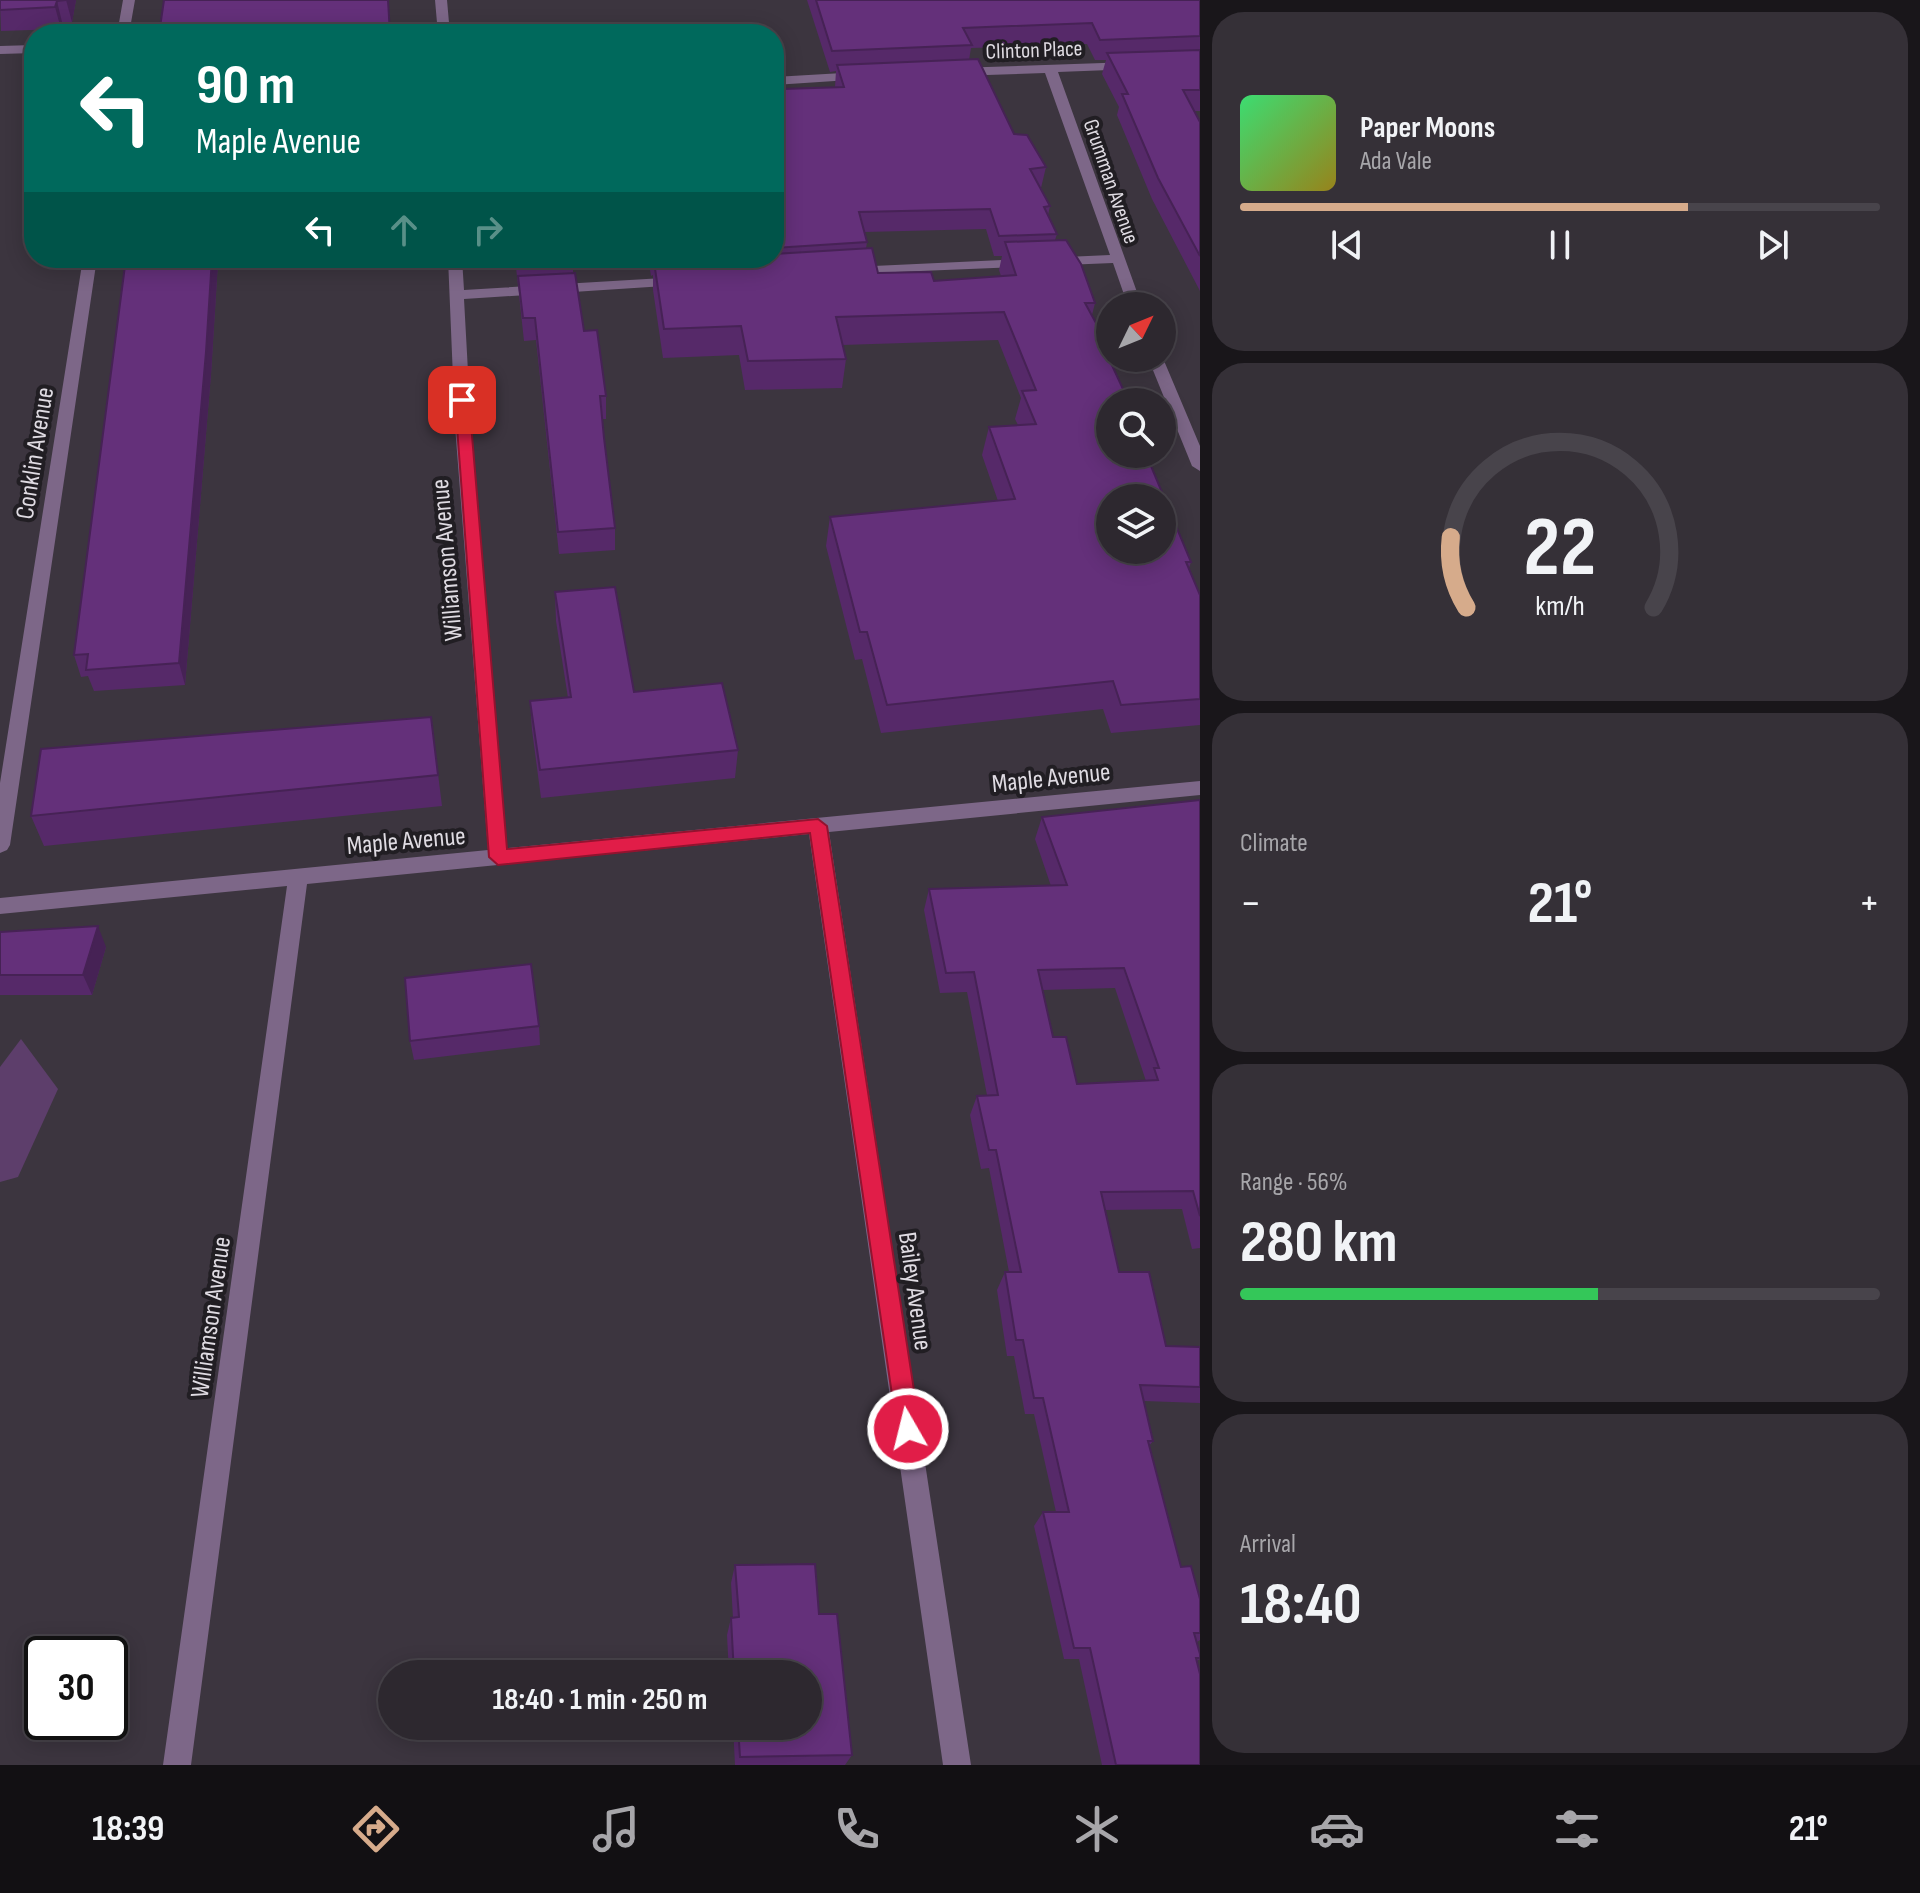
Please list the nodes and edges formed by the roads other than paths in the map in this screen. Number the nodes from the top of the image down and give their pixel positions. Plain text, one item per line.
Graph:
1 (129, 0) edge
2 (441, 0) edge
3 (125, 24) edge
4 (443, 24) edge
5 (24, 49) edge
6 (0, 50) edge
7 (1140, 66) edge
8 (1050, 69) junction
9 (939, 73) edge
10 (878, 76) edge
11 (784, 81) edge
12 (1116, 259) junction
13 (88, 268) edge
14 (455, 268) edge
15 (836, 272) edge
16 (694, 280) edge
17 (1129, 292) edge
18 (456, 295) junction
19 (1162, 372) edge
20 (1200, 466) edge
21 (1200, 788) edge
22 (818, 826) junction
23 (0, 845) edge
24 (498, 857) junction
25 (298, 876) junction
26 (0, 906) edge
27 (177, 1765) edge
28 (957, 1765) edge

1 - 3 street
2 - 4 street
5 - 6 street
7 - 8 street, Clinton Place
8 - 9 street, Clinton Place
8 - 12 street, Grumman Avenue
10 - 11 street
12 - 15 street
12 - 17 street, Grumman Avenue
13 - 23 street, Conklin Avenue
14 - 18 street, Williamson Avenue
16 - 18 street
18 - 24 street, Williamson Avenue
19 - 20 street
21 - 22 street, Maple Avenue
22 - 24 street, Maple Avenue
22 - 28 street, Bailey Avenue
24 - 25 street, Maple Avenue
25 - 26 street, Maple Avenue
25 - 27 street, Williamson Avenue

